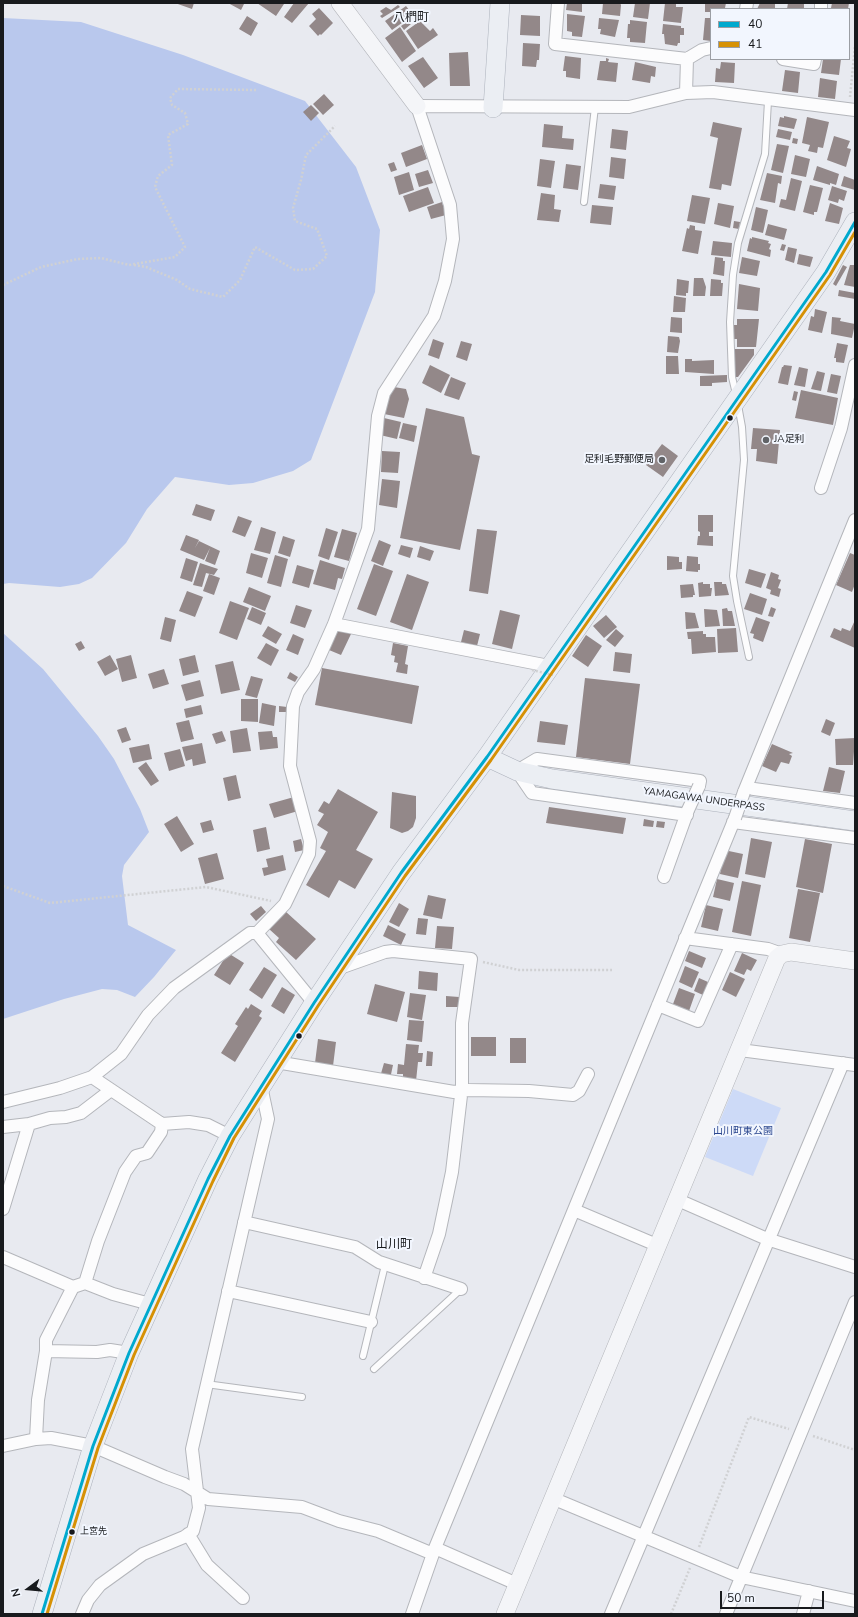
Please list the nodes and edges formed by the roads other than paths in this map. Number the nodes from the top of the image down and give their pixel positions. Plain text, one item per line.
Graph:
1 (340, 3) edge
2 (500, 3) edge
3 (558, 3) edge
4 (710, 48) edge
5 (687, 59) junction
6 (788, 60) edge
7 (815, 60) edge
8 (686, 93) junction
9 (768, 100) junction
10 (417, 106) junction
11 (493, 108) junction
12 (595, 108) junction
13 (852, 109) edge
14 (584, 202) dead end
15 (855, 222) edge
16 (855, 364) edge
17 (737, 400) junction
18 (821, 488) dead end
19 (855, 520) edge
20 (852, 537) edge
21 (334, 624) junction
22 (749, 657) dead end
23 (545, 671) junction
24 (487, 757) junction
25 (517, 771) junction
26 (745, 790) junction
27 (855, 803) edge
28 (687, 813) junction
29 (734, 820) junction
30 (855, 821) edge
31 (855, 838) edge
32 (664, 876) dead end
33 (257, 934) junction
34 (685, 938) junction
35 (732, 944) junction
36 (782, 954) junction
37 (855, 961) edge
38 (337, 969) junction
39 (314, 1003) junction
40 (658, 1005) junction
41 (740, 1050) junction
42 (276, 1062) junction
43 (849, 1064) edge
44 (588, 1074) dead end
45 (92, 1077) junction
46 (261, 1086) junction
47 (111, 1090) junction
48 (461, 1091) junction
49 (3, 1102) edge
50 (29, 1124) junction
51 (162, 1124) junction
52 (3, 1127) edge
53 (230, 1136) junction
54 (678, 1200) junction
55 (3, 1209) edge
56 (574, 1210) junction
57 (244, 1222) junction
58 (768, 1239) junction
59 (659, 1246) junction
60 (3, 1257) edge
61 (386, 1265) junction
62 (855, 1267) edge
63 (424, 1278) junction
64 (79, 1285) junction
65 (461, 1289) joint
66 (228, 1291) junction
67 (855, 1302) edge
68 (150, 1304) junction
69 (371, 1322) junction
70 (46, 1351) junction
71 (129, 1353) junction
72 (363, 1356) dead end
73 (374, 1369) dead end
74 (206, 1384) junction
75 (302, 1397) dead end
76 (36, 1439) junction
77 (3, 1446) edge
78 (93, 1446) junction
79 (196, 1492) junction
80 (552, 1498) junction
81 (188, 1534) junction
82 (642, 1537) junction
83 (434, 1551) junction
84 (741, 1577) junction
85 (517, 1584) junction
86 (809, 1591) junction
87 (243, 1598) dead end
88 (855, 1601) edge
89 (42, 1614) edge
90 (82, 1614) edge
91 (412, 1614) edge
92 (505, 1614) edge
93 (611, 1614) edge
94 (726, 1614) edge
95 (803, 1614) edge

1 - 10 street
2 - 11 main road
3 - 5 street
4 - 5 street
5 - 8 street
6 - 7 street
8 - 9 street
8 - 12 street
9 - 13 street
9 - 17 lane
10 - 11 street
10 - 21 street
11 - 12 street
12 - 14 lane
15 - 17 main road
16 - 18 street
17 - 22 lane
17 - 23 main road
19 - 20 street
20 - 26 street
21 - 23 street
21 - 33 street
23 - 24 main road
24 - 25 main road, YAMAGAWA UNDERPASS
24 - 38 main road
25 - 28 street
25 - 28 street, bridge
25 - 30 main road, YAMAGAWA UNDERPASS
26 - 27 street
26 - 29 street, bridge
28 - 32 street
29 - 31 street
29 - 34 street
33 - 39 street
33 - 45 street
34 - 35 street
34 - 40 street
35 - 36 street
35 - 40 street
36 - 37 street
36 - 41 street
38 - 39 main road
38 - 48 street
39 - 42 main road
40 - 56 street
41 - 43 street
41 - 54 street
42 - 46 main road
42 - 48 street
43 - 58 street
44 - 48 street
45 - 47 street
45 - 49 street
46 - 53 main road
46 - 57 street
47 - 50 street
47 - 51 street
48 - 63 street
50 - 52 street
50 - 55 street
51 - 53 street
51 - 64 street
53 - 68 main road
54 - 58 street
54 - 59 street
56 - 59 street
56 - 83 street
57 - 61 street
57 - 66 street
58 - 62 street
58 - 82 street
59 - 80 street
60 - 64 street
61 - 63 street
61 - 69 lane
63 - 65 street
64 - 68 street
64 - 70 street
65 - 73 lane
66 - 69 street
66 - 74 street
67 - 84 street
68 - 71 main road
69 - 72 lane
70 - 71 street
70 - 76 street
71 - 78 main road
74 - 75 lane
74 - 79 street
76 - 77 street
76 - 78 street
78 - 79 street
78 - 89 main road
79 - 81 street
79 - 83 street
80 - 82 street
80 - 85 street
81 - 87 street
81 - 90 street
82 - 84 street
82 - 93 street
83 - 85 street
83 - 91 street
84 - 86 street
84 - 94 street
85 - 92 street
86 - 88 street
86 - 95 street

